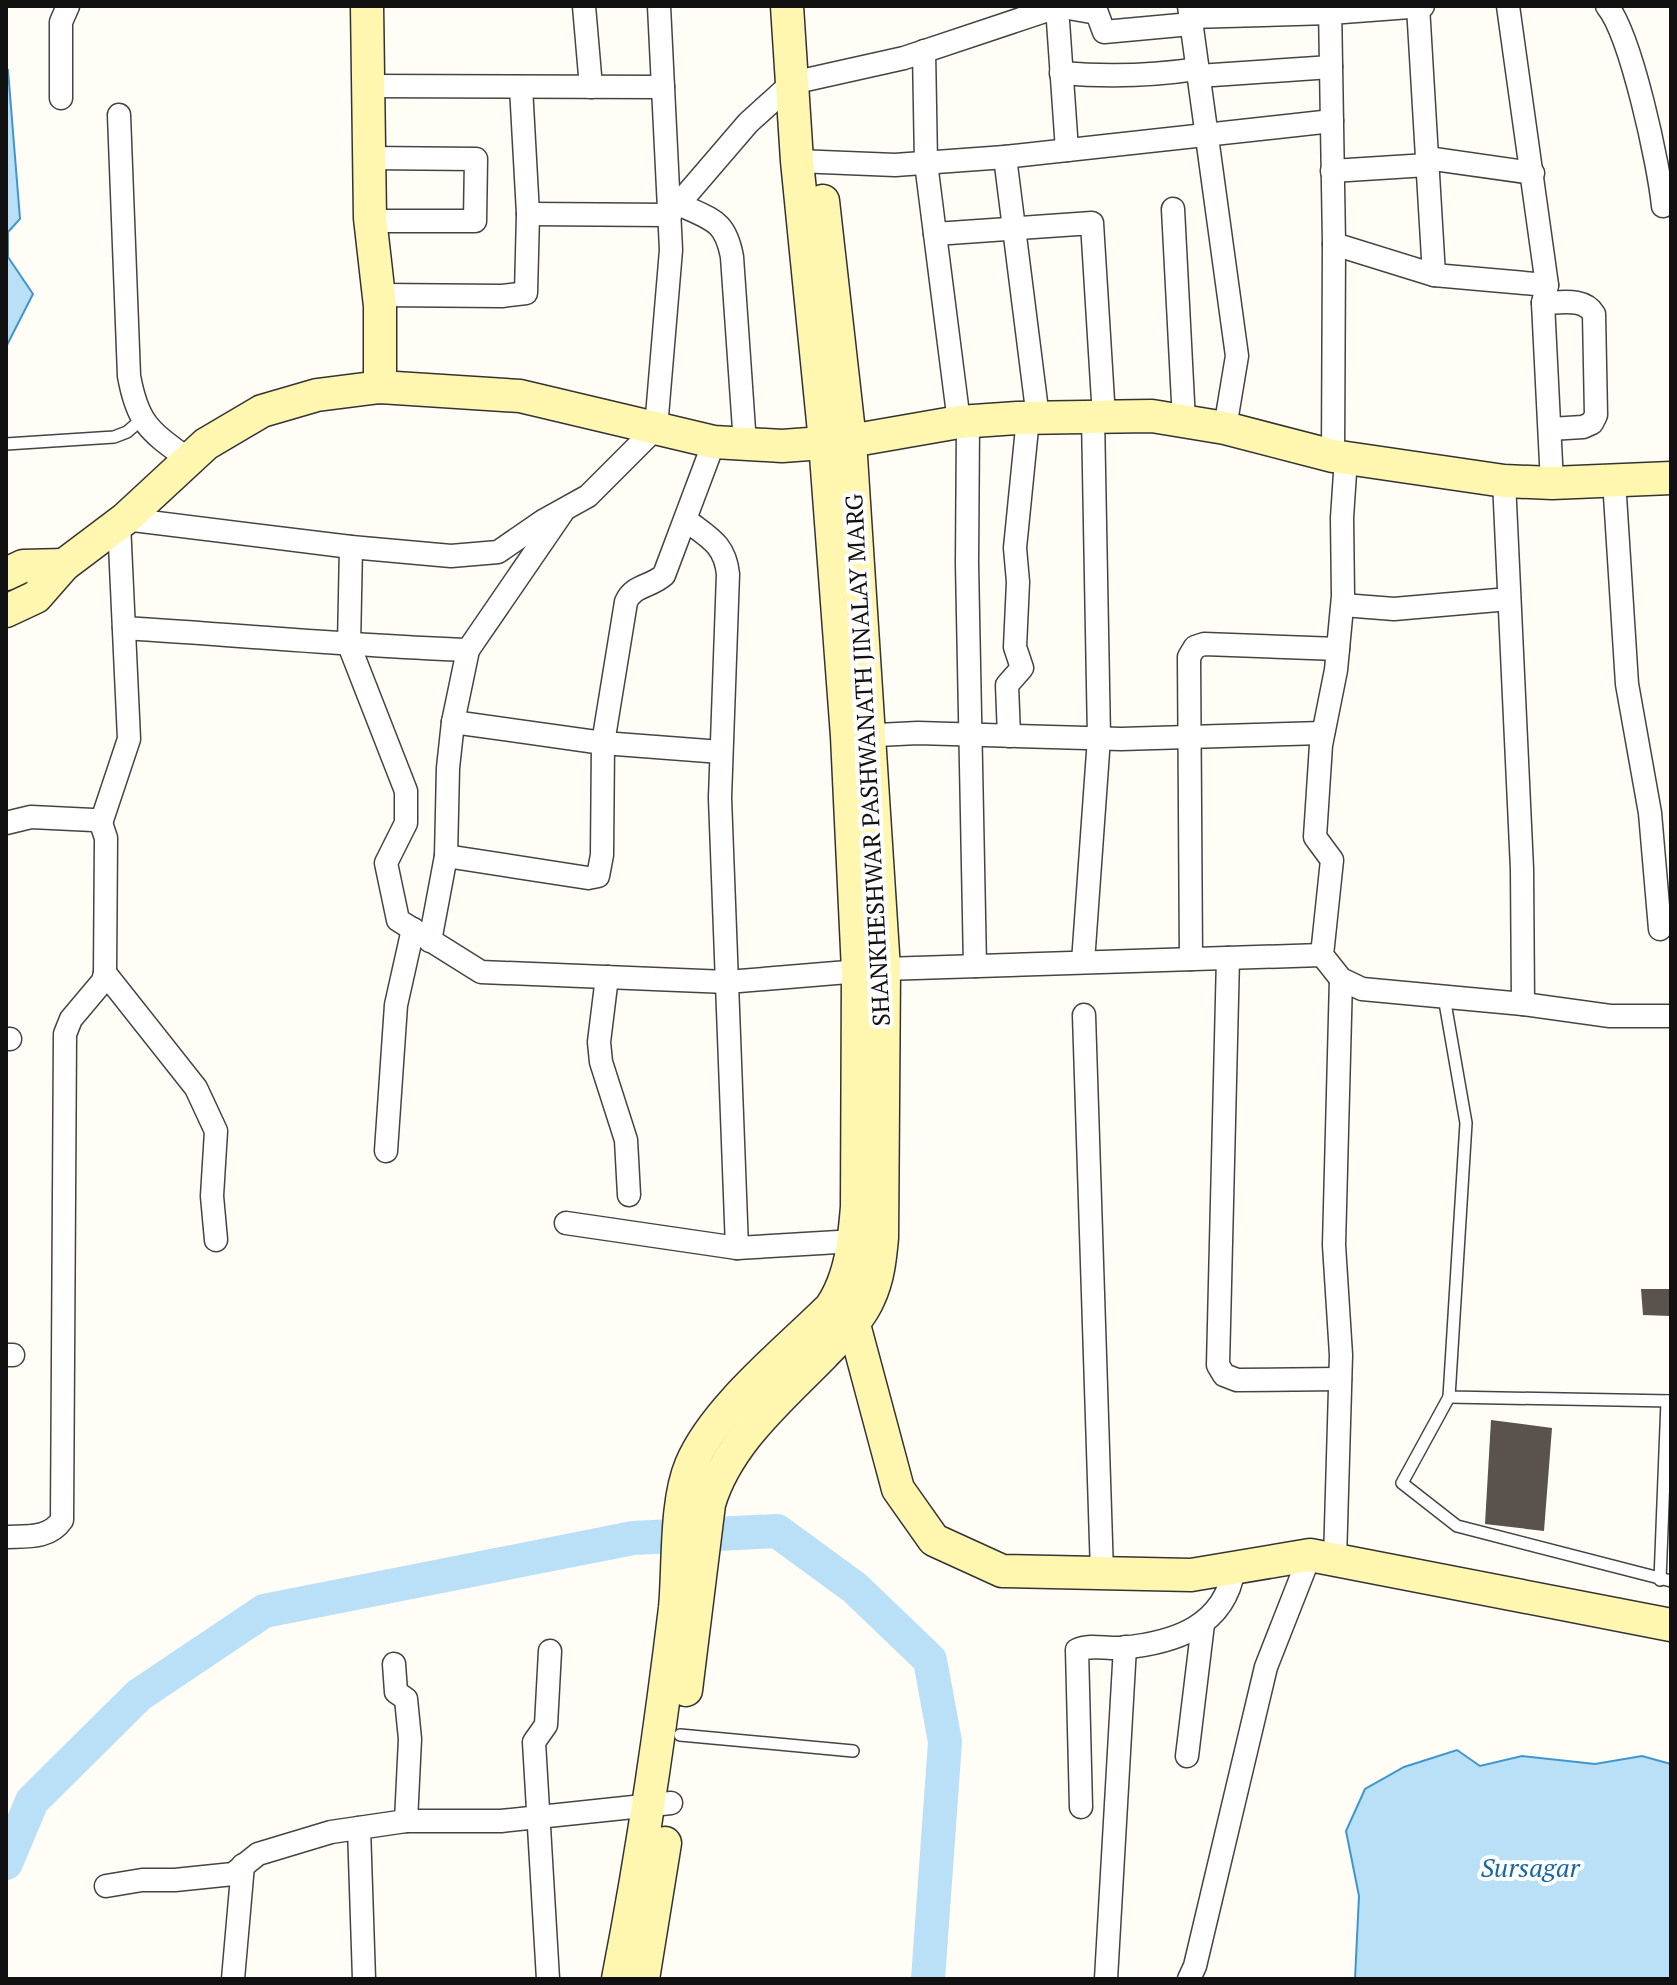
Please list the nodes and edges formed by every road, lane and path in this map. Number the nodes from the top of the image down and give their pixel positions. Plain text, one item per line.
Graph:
1 (68, 6) edge
2 (367, 6) edge
3 (584, 6) edge
4 (659, 6) edge
5 (787, 6) edge
6 (807, 6) edge
7 (1420, 6) edge
8 (1508, 6) edge
9 (1607, 6) edge
10 (1057, 7) edge
11 (1330, 10) edge
12 (1190, 15) edge
13 (924, 51) junction
14 (1331, 67) junction
15 (1061, 73) junction
16 (1197, 73) junction
17 (801, 81) junction
18 (367, 86) junction
19 (521, 87) junction
20 (591, 87) junction
21 (663, 87) junction
22 (61, 98) dead end
23 (119, 115) dead end
24 (1332, 121) junction
25 (1205, 134) junction
26 (1067, 150) junction
27 (1005, 157) junction
28 (369, 158) junction
29 (808, 161) junction
30 (1427, 161) junction
31 (926, 163) junction
32 (1332, 171) junction
33 (1533, 173) junction
34 (1663, 206) dead end
35 (1173, 209) dead end
36 (674, 210) junction
37 (528, 214) junction
38 (370, 221) junction
39 (1016, 229) junction
40 (935, 234) junction
41 (1334, 244) junction
42 (1434, 275) junction
43 (1545, 294) junction
44 (379, 295) junction
45 (380, 387) junction
46 (1098, 417) junction
47 (1033, 418) junction
48 (141, 420) junction
49 (1184, 421) junction
50 (964, 422) junction
51 (656, 428) junction
52 (1225, 428) junction
53 (1550, 429) junction
54 (838, 442) junction
55 (729, 443) junction
56 (6, 444) edge
57 (1339, 457) junction
58 (189, 460) junction
59 (1671, 478) edge
60 (1614, 480) junction
61 (1504, 481) junction
62 (1552, 483) junction
63 (565, 509) junction
64 (686, 520) junction
65 (122, 521) junction
66 (351, 547) junction
67 (64, 565) junction
68 (6, 574) edge
69 (1509, 599) junction
70 (1343, 605) junction
71 (6, 611) edge
72 (124, 628) junction
73 (349, 645) junction
74 (1338, 649) junction
75 (468, 650) junction
76 (453, 722) junction
77 (1323, 733) junction
78 (859, 735) junction
79 (970, 735) junction
80 (1009, 736) junction
81 (1191, 737) junction
82 (1099, 738) junction
83 (603, 743) junction
84 (721, 752) junction
85 (6, 823) edge
86 (101, 823) junction
87 (446, 856) junction
88 (1660, 929) dead end
89 (422, 935) junction
90 (1322, 955) junction
91 (1228, 958) junction
92 (1191, 959) junction
93 (1083, 962) junction
94 (975, 966) junction
95 (871, 970) junction
96 (105, 973) junction
97 (607, 977) junction
98 (1341, 979) junction
99 (727, 982) junction
100 (1444, 997) junction
101 (1523, 1004) junction
102 (1084, 1015) dead end
103 (1671, 1016) edge
104 (386, 1151) dead end
105 (629, 1195) dead end
106 (566, 1223) dead end
107 (216, 1240) dead end
108 (855, 1241) junction
109 (737, 1248) junction
110 (843, 1287) junction
111 (855, 1323) junction
112 (1340, 1379) junction
113 (1449, 1397) junction
114 (1669, 1401) edge
115 (696, 1497) junction
116 (6, 1537) edge
117 (1322, 1557) junction
118 (1234, 1568) junction
119 (1102, 1573) junction
120 (1666, 1581) edge
121 (686, 1607) junction
122 (1203, 1624) junction
123 (1671, 1625) edge
124 (1125, 1647) junction
125 (550, 1651) dead end
126 (394, 1664) dead end
127 (680, 1735) junction
128 (853, 1751) dead end
129 (1187, 1756) dead end
130 (659, 1804) junction
131 (1081, 1807) dead end
132 (539, 1818) junction
133 (406, 1821) junction
134 (359, 1828) junction
135 (243, 1865) junction
136 (106, 1886) dead end
137 (233, 1979) edge
138 (364, 1979) edge
139 (548, 1979) edge
140 (618, 1979) edge
141 (643, 1979) edge
142 (1106, 1979) edge
143 (1189, 1979) edge

1 - 22 street
2 - 18 street
3 - 20 street
4 - 21 street
5 - 17 street
6 - 17 street
7 - 11 street
7 - 30 street
8 - 33 street
9 - 34 street
10 - 12 street
10 - 13 street
10 - 15 street
11 - 12 street
11 - 14 street
12 - 16 street
13 - 17 street
13 - 31 street
14 - 16 street
14 - 24 street
15 - 16 street
15 - 26 street
16 - 25 street
17 - 29 street
17 - 36 street
18 - 19 street
18 - 28 street
19 - 20 street
19 - 37 street
20 - 21 street
21 - 36 street
23 - 48 street
24 - 25 street
24 - 32 street
25 - 26 street
25 - 52 street
26 - 27 street
27 - 31 street
27 - 39 street
28 - 38 street
28 - 38 street
29 - 31 street
29 - 54 street
30 - 32 street
30 - 33 street
30 - 42 street
31 - 40 street
32 - 41 street
33 - 43 street
35 - 49 street
36 - 37 street
36 - 51 street
36 - 55 street
37 - 44 street
38 - 44 street
39 - 40 street
39 - 46 street
39 - 47 street
40 - 50 street
41 - 42 street
41 - 57 street
42 - 43 street
43 - 53 street
43 - 53 street
44 - 45 street
45 - 51 street
45 - 58 street
46 - 47 street
46 - 49 street
46 - 82 street
47 - 50 street
47 - 80 street
48 - 56 lane
48 - 58 street
49 - 52 street
50 - 54 street
50 - 79 street
51 - 55 street
51 - 63 street
52 - 57 street
53 - 62 street
54 - 55 street
54 - 78 street
55 - 64 street
57 - 61 street
57 - 70 street
58 - 65 street
59 - 60 street
60 - 62 street
60 - 88 street
61 - 62 street
61 - 69 street
63 - 66 street
63 - 75 street
64 - 83 street
64 - 84 street
65 - 66 street
65 - 67 street
65 - 72 street
66 - 73 street
67 - 68 street
67 - 71 street
69 - 70 street
69 - 101 street
70 - 74 street
72 - 73 street
72 - 86 street
73 - 75 street
73 - 89 street
74 - 77 street
74 - 81 street
75 - 76 street
76 - 83 street
76 - 87 street
77 - 81 street
77 - 90 street
78 - 79 street
78 - 95 street
79 - 80 street
79 - 94 street
80 - 82 street
81 - 82 street
81 - 92 street
82 - 93 street
83 - 84 street
83 - 87 street
84 - 99 street
85 - 86 street
86 - 96 street
87 - 89 street
89 - 97 street
89 - 104 street
90 - 91 street
90 - 98 street
91 - 92 street
91 - 112 street
92 - 93 street
93 - 94 street
94 - 95 street
95 - 99 street
95 - 108 street
95 - 111 street, SHANKHESHWAR PASHWANATH JINALAY MARG
96 - 107 street
96 - 116 street
97 - 99 street
97 - 105 street
98 - 100 street
98 - 112 street
99 - 109 street
100 - 101 street
100 - 113 lane
101 - 103 street
102 - 119 street
106 - 109 street
108 - 109 street
108 - 110 street
110 - 111 street
110 - 115 street
111 - 115 street, SHANKHESHWAR PASHWANATH JINALAY MARG
111 - 119 street
112 - 117 street
113 - 114 lane
113 - 120 lane
114 - 120 lane
115 - 121 street
117 - 118 street
117 - 123 street
117 - 143 street
118 - 119 street
118 - 122 street
121 - 127 street
121 - 130 street
122 - 124 street
122 - 129 street
124 - 131 street
124 - 142 street
125 - 132 street
126 - 133 street
127 - 128 lane
127 - 130 street
130 - 132 street
130 - 140 street
130 - 141 street
132 - 133 street
132 - 139 street
133 - 134 street
134 - 135 street
134 - 138 street
135 - 136 street
135 - 137 street

